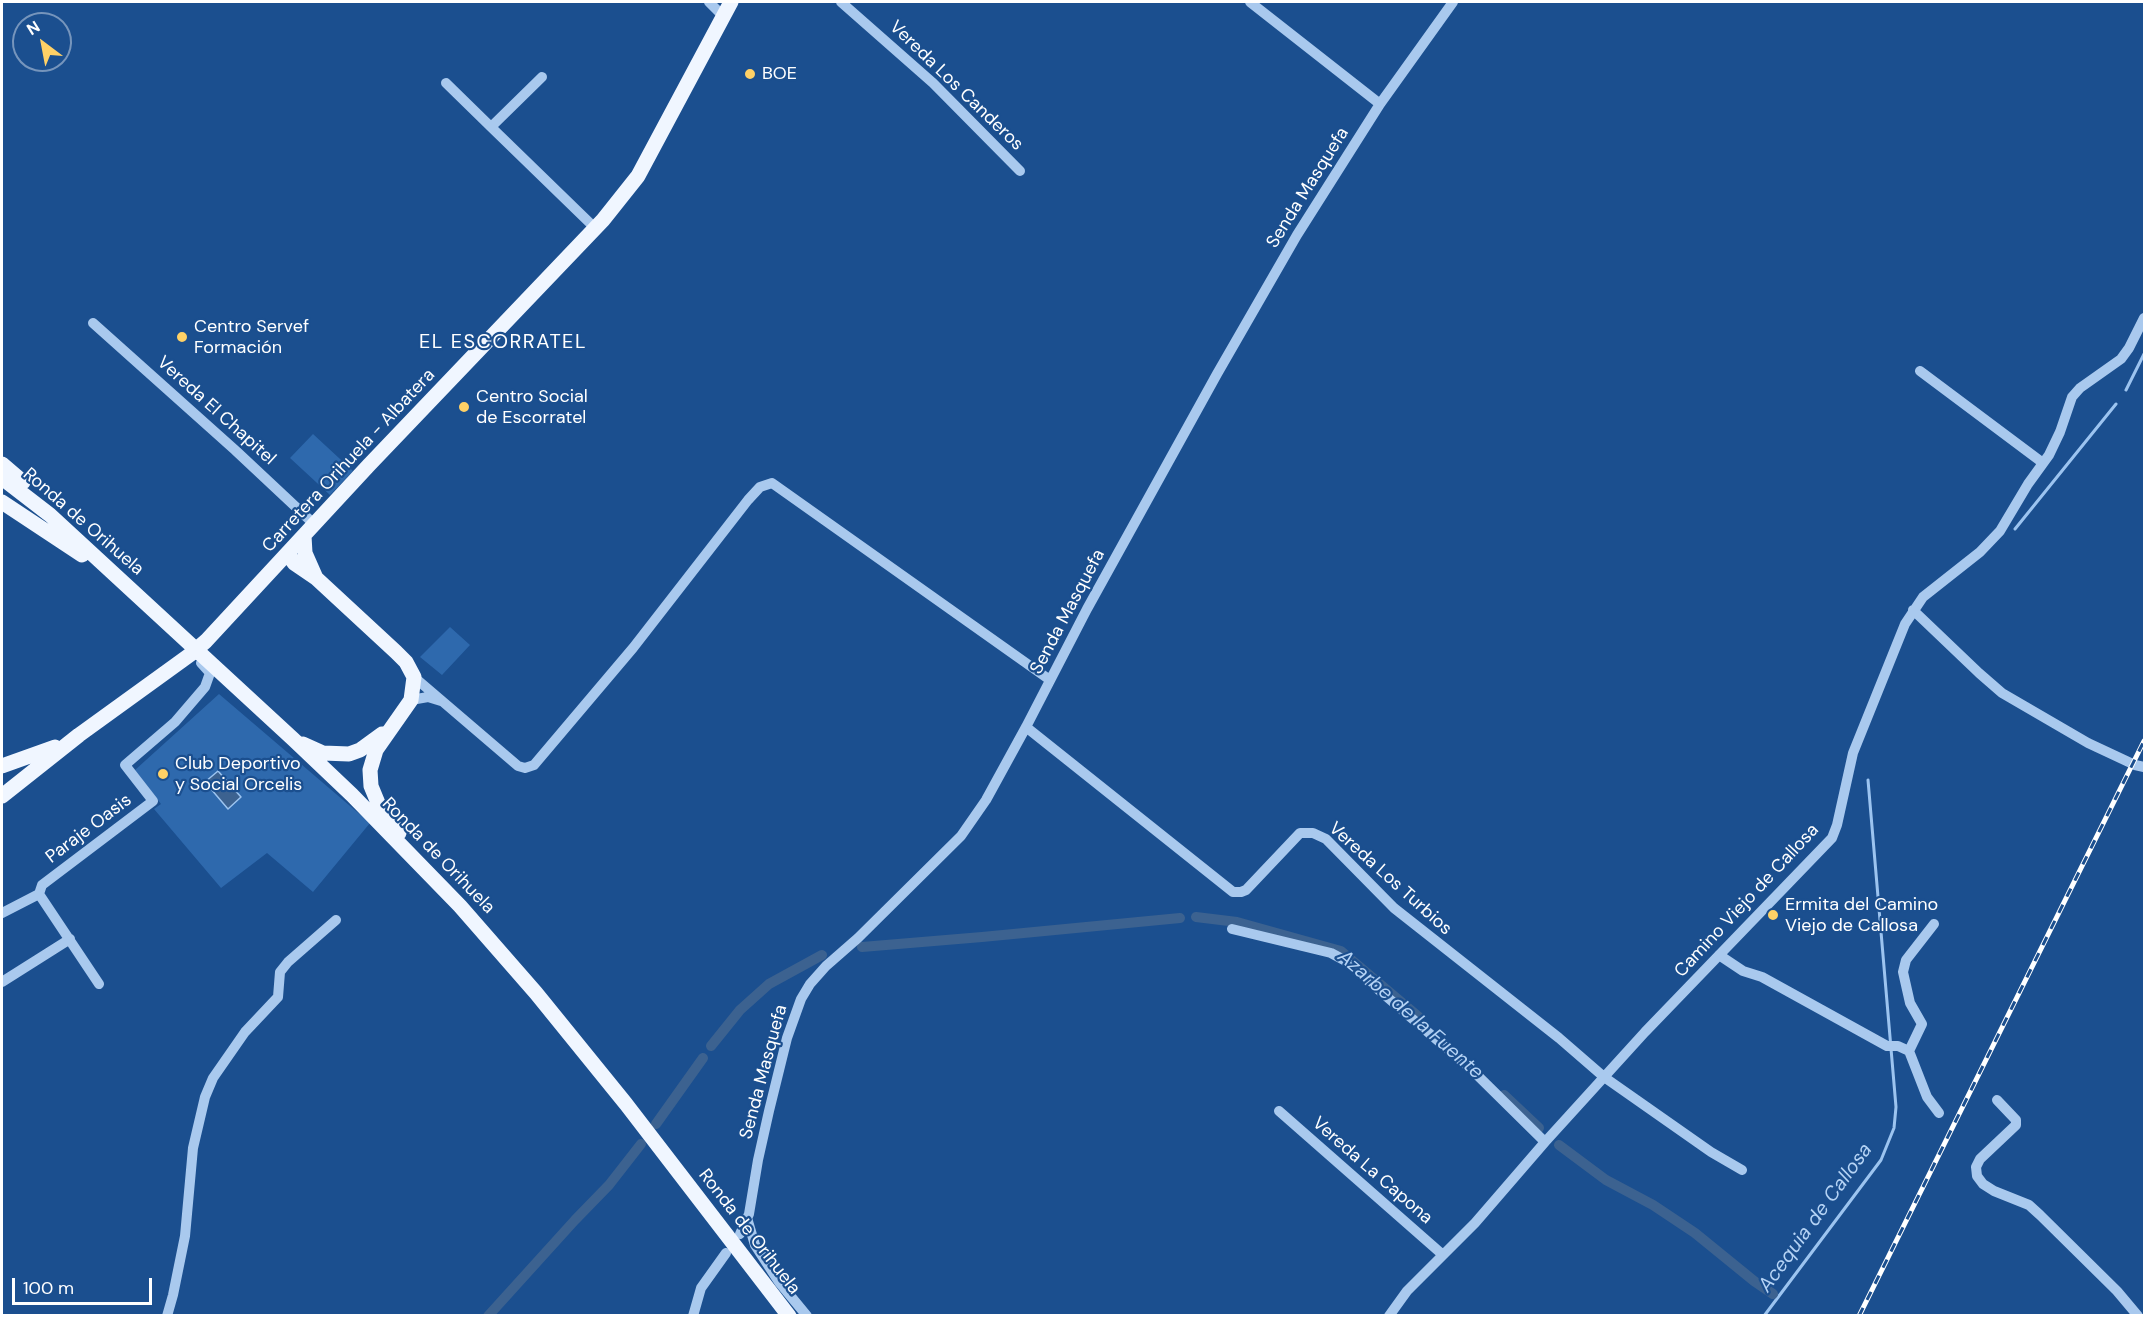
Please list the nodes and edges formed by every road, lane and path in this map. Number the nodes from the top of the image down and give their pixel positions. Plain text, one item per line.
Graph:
1 (709, 2) edge
2 (731, 2) edge
3 (841, 2) edge
4 (1250, 2) edge
5 (1453, 2) edge
6 (723, 16) junction
7 (542, 77) dead end
8 (446, 83) dead end
9 (1380, 104) junction
10 (491, 127) junction
11 (1020, 171) dead end
12 (595, 228) junction
13 (2145, 318) edge
14 (93, 323) dead end
15 (1920, 371) dead end
16 (2, 464) edge
17 (2043, 464) junction
18 (2, 478) edge
19 (2, 502) edge
20 (309, 530) junction
21 (288, 553) junction
22 (96, 557) junction
23 (316, 578) junction
24 (264, 580) junction
25 (1913, 610) junction
26 (157, 614) junction
27 (192, 654) junction
28 (414, 676) junction
29 (1050, 680) junction
30 (411, 700) junction
31 (444, 702) junction
32 (1026, 727) junction
33 (389, 728) junction
34 (79, 735) junction
35 (293, 739) junction
36 (2, 766) edge
37 (2145, 767) edge
38 (2, 796) edge
39 (420, 866) junction
40 (39, 894) junction
41 (2, 913) edge
42 (336, 920) dead end
43 (1934, 924) dead end
44 (1232, 929) dead end
45 (70, 939) junction
46 (1719, 955) junction
47 (2, 982) edge
48 (99, 984) dead end
49 (1909, 1051) junction
50 (1604, 1077) junction
51 (1997, 1100) dead end
52 (1279, 1111) dead end
53 (1939, 1113) dead end
54 (1545, 1142) junction
55 (1742, 1170) dead end
56 (747, 1218) junction
57 (740, 1234) dead end
58 (726, 1253) dead end
59 (1443, 1255) junction
60 (167, 1316) edge
61 (693, 1316) edge
62 (789, 1316) edge
63 (807, 1316) edge
64 (1389, 1316) edge
65 (2138, 1316) edge

1 - 6 street
2 - 6 main road, Carretera Orihuela - Albatera
3 - 11 street, Vereda Los Canderos
4 - 9 street
5 - 9 street, Senda Masquefa
6 - 12 main road, Carretera Orihuela - Albatera
7 - 10 street
8 - 10 street
9 - 29 street, Senda Masquefa
10 - 12 street
12 - 20 main road, Carretera Orihuela - Albatera
13 - 17 street, Camino Viejo de Callosa
14 - 20 street, Vereda El Chapitel
15 - 17 street
16 - 22 main road
17 - 25 street, Camino Viejo de Callosa
18 - 22 main road, Ronda de Orihuela
19 - 26 main road
20 - 21 main road, Carretera Orihuela - Albatera
20 - 23 main road
21 - 23 main road
21 - 24 main road, Carretera Orihuela - Albatera
22 - 26 main road, Ronda de Orihuela
23 - 24 main road
23 - 28 main road
24 - 27 main road, Carretera Orihuela - Albatera
25 - 37 street
25 - 46 street, Camino Viejo de Callosa
26 - 35 main road, Ronda de Orihuela
27 - 34 main road, Carretera Orihuela - Albatera
27 - 40 street, Paraje Oasis
28 - 30 main road
28 - 31 street
29 - 31 street
29 - 32 street, Senda Masquefa
30 - 31 street
30 - 33 main road
32 - 50 street, Vereda Los Turbios
32 - 56 street, Senda Masquefa
33 - 35 main road
33 - 39 main road
34 - 36 main road
34 - 38 main road
35 - 39 main road, Ronda de Orihuela
39 - 62 main road, Ronda de Orihuela
40 - 41 street, Paraje Oasis
40 - 45 street
42 - 60 street
43 - 49 street
44 - 54 street
45 - 47 street
45 - 48 street
46 - 49 street
46 - 50 street, Camino Viejo de Callosa
49 - 53 street
50 - 54 street, Camino Viejo de Callosa
50 - 55 street, Vereda Los Turbios
51 - 65 street
52 - 59 street, Vereda La Capona
54 - 59 street, Camino Viejo de Callosa
56 - 57 street, Senda Masquefa
56 - 63 street
58 - 61 street
59 - 64 street, Camino Viejo de Callosa

